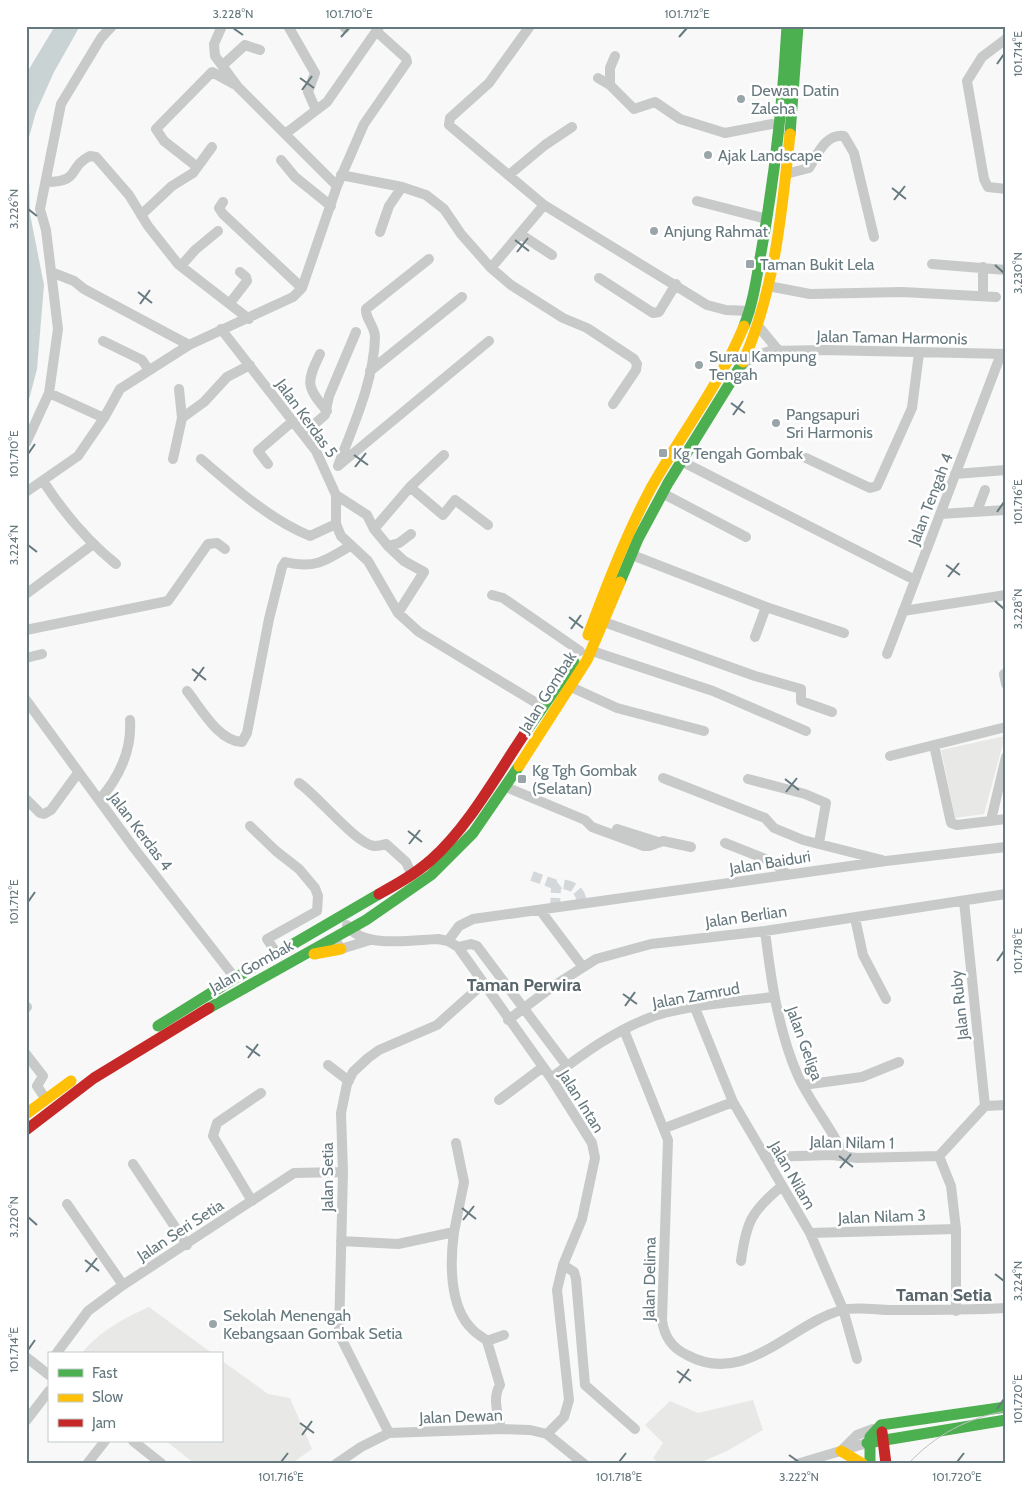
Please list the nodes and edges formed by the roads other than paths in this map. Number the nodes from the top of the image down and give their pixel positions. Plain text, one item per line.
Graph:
1 (112, 26) edge
2 (222, 26) edge
3 (288, 26) edge
4 (530, 26) edge
5 (777, 26) edge
6 (787, 26) edge
7 (798, 26) edge
8 (378, 29) edge
9 (1006, 39) edge
10 (260, 50) dead end
11 (615, 56) dead end
12 (223, 65) junction
13 (598, 78) dead end
14 (610, 85) junction
15 (238, 87) junction
16 (316, 110) junction
17 (772, 124) junction
18 (572, 127) dead end
19 (285, 134) junction
20 (778, 138) junction
21 (212, 147) dead end
22 (281, 160) dead end
23 (196, 166) junction
24 (786, 174) junction
25 (342, 175) junction
26 (509, 175) junction
27 (46, 182) junction
28 (337, 186) junction
29 (402, 186) junction
30 (1006, 189) edge
31 (697, 201) dead end
32 (223, 202) dead end
33 (544, 204) junction
34 (331, 206) junction
35 (141, 215) junction
36 (767, 219) junction
37 (218, 231) dead end
38 (380, 232) dead end
39 (520, 234) junction
40 (874, 237) dead end
41 (552, 255) dead end
42 (429, 259) dead end
43 (932, 264) dead end
44 (181, 266) junction
45 (983, 267) junction
46 (491, 268) junction
47 (1006, 270) edge
48 (51, 272) junction
49 (240, 272) dead end
50 (600, 278) dead end
51 (676, 284) junction
52 (768, 286) junction
53 (302, 288) junction
54 (462, 296) dead end
55 (983, 296) junction
56 (996, 297) dead end
57 (230, 303) junction
58 (750, 310) junction
59 (249, 318) junction
60 (759, 327) junction
61 (221, 329) junction
62 (356, 332) dead end
63 (102, 341) dead end
64 (489, 341) dead end
65 (189, 345) junction
66 (778, 350) junction
67 (919, 353) junction
68 (320, 354) dead end
69 (1003, 354) edge
70 (250, 366) junction
71 (741, 367) junction
72 (149, 370) junction
73 (370, 371) junction
74 (179, 390) dead end
75 (49, 393) junction
76 (612, 404) dead end
77 (327, 411) junction
78 (104, 418) junction
79 (182, 418) junction
80 (293, 421) junction
81 (303, 434) junction
82 (26, 443) edge
83 (444, 455) dead end
84 (806, 458) dead end
85 (174, 459) dead end
86 (201, 459) dead end
87 (682, 461) junction
88 (268, 464) dead end
89 (338, 466) junction
90 (1006, 470) edge
91 (955, 474) junction
92 (328, 475) junction
93 (43, 481) junction
94 (410, 487) junction
95 (985, 490) dead end
96 (26, 492) edge
97 (662, 493) junction
98 (336, 495) junction
99 (1006, 510) edge
100 (978, 512) junction
101 (940, 514) junction
102 (336, 524) junction
103 (488, 525) dead end
104 (374, 529) junction
105 (411, 534) dead end
106 (746, 537) dead end
107 (92, 544) junction
108 (350, 546) junction
109 (388, 546) junction
110 (225, 549) dead end
111 (632, 555) junction
112 (116, 564) dead end
113 (915, 580) junction
114 (26, 594) edge
115 (492, 595) dead end
116 (1006, 595) edge
117 (766, 607) junction
118 (902, 611) junction
119 (398, 612) junction
120 (604, 622) junction
121 (26, 630) edge
122 (844, 633) dead end
123 (755, 637) dead end
124 (592, 650) junction
125 (580, 652) junction
126 (42, 654) dead end
127 (887, 654) dead end
128 (26, 658) edge
129 (571, 687) junction
130 (188, 691) dead end
131 (28, 705) edge
132 (543, 707) junction
133 (832, 712) dead end
134 (130, 720) dead end
135 (1006, 727) edge
136 (704, 731) dead end
137 (806, 731) dead end
138 (934, 745) junction
139 (890, 756) dead end
140 (1006, 757) edge
141 (78, 773) junction
142 (663, 778) dead end
143 (748, 779) dead end
144 (299, 783) dead end
145 (506, 787) junction
146 (26, 799) edge
147 (99, 800) junction
148 (1006, 818) edge
149 (991, 820) junction
150 (250, 826) dead end
151 (724, 843) dead end
152 (819, 843) junction
153 (691, 847) dead end
154 (1006, 847) edge
155 (886, 861) junction
156 (412, 875) junction
157 (788, 875) junction
158 (1006, 894) edge
159 (964, 901) junction
160 (540, 910) junction
161 (342, 916) junction
162 (855, 918) junction
163 (327, 925) junction
164 (350, 928) junction
165 (765, 931) junction
166 (334, 938) junction
167 (370, 940) junction
168 (448, 941) junction
169 (458, 947) junction
170 (341, 949) junction
171 (277, 954) junction
172 (302, 956) junction
173 (583, 967) junction
174 (235, 978) junction
175 (484, 984) junction
176 (773, 997) junction
177 (886, 999) dead end
178 (695, 1008) junction
179 (523, 1009) junction
180 (508, 1020) junction
181 (624, 1030) junction
182 (26, 1054) edge
183 (898, 1062) dead end
184 (328, 1065) dead end
185 (566, 1066) junction
186 (543, 1067) junction
187 (551, 1078) junction
188 (349, 1080) junction
189 (803, 1085) junction
190 (261, 1093) dead end
191 (45, 1098) junction
192 (499, 1100) dead end
193 (733, 1102) junction
194 (1006, 1105) edge
195 (984, 1106) junction
196 (26, 1114) edge
197 (665, 1128) junction
198 (26, 1130) edge
199 (456, 1143) dead end
200 (844, 1155) junction
201 (939, 1156) junction
202 (765, 1158) junction
203 (133, 1164) dead end
204 (343, 1172) junction
205 (782, 1186) junction
206 (252, 1201) junction
207 (67, 1204) dead end
208 (956, 1229) junction
209 (454, 1232) junction
210 (810, 1233) junction
211 (341, 1241) junction
212 (187, 1245) junction
213 (741, 1261) dead end
214 (563, 1265) junction
215 (123, 1285) junction
216 (1006, 1308) edge
217 (843, 1309) junction
218 (956, 1310) junction
219 (504, 1335) dead end
220 (487, 1341) junction
221 (57, 1352) edge
222 (26, 1357) edge
223 (857, 1359) dead end
224 (47, 1370) edge
225 (585, 1385) junction
226 (568, 1387) junction
227 (48, 1392) edge
228 (1006, 1406) edge
229 (1006, 1420) edge
230 (26, 1421) edge
231 (877, 1427) junction
232 (501, 1429) junction
233 (635, 1429) dead end
234 (388, 1433) junction
235 (547, 1434) junction
236 (912, 1435) junction
237 (883, 1440) junction
238 (104, 1442) edge
239 (134, 1442) edge
240 (867, 1443) junction
241 (841, 1451) junction
242 (87, 1464) edge
243 (162, 1464) edge
244 (336, 1464) edge
245 (584, 1464) edge
246 (797, 1464) edge
247 (863, 1464) edge
248 (870, 1464) edge
249 (887, 1464) edge

1 - 27 street
2 - 12 street
3 - 16 street
4 - 26 street
5 - 17 main road
6 - 20 main road, Jalan Gombak
7 - 24 main road, Jalan Gombak
8 - 16 street
8 - 25 street
9 - 30 street
10 - 12 street
11 - 14 street
12 - 15 street
13 - 14 street
14 - 17 street
15 - 19 street
15 - 23 street
16 - 19 street
17 - 20 main road
18 - 26 street
19 - 28 street
20 - 36 main road, Jalan Gombak
21 - 23 street
22 - 34 street
23 - 35 street
24 - 40 street
24 - 52 main road, Jalan Gombak
25 - 28 street
25 - 29 street
26 - 33 street
27 - 35 street
27 - 48 street
28 - 34 street
29 - 38 street
29 - 46 street
31 - 36 street
32 - 53 street
33 - 39 street
33 - 51 street
34 - 53 street
35 - 44 street
36 - 58 main road, Jalan Gombak
37 - 44 street
39 - 41 street
39 - 46 street
42 - 73 street
43 - 45 street
44 - 57 street
45 - 47 street
45 - 55 street
46 - 76 street
48 - 65 street
48 - 75 street
49 - 57 street
50 - 51 street
51 - 58 street
52 - 55 street
52 - 60 main road, Jalan Gombak
53 - 59 street
54 - 73 street
55 - 56 street
57 - 59 street
58 - 125 main road, Jalan Gombak
59 - 61 street
60 - 66 street
60 - 71 main road, Jalan Gombak
61 - 65 street
61 - 70 street, Jalan Kerdas 5
62 - 77 street
63 - 72 street
64 - 89 street
65 - 72 street
66 - 67 street, Jalan Taman Harmonis
66 - 71 street, Jalan Taman Harmonis
67 - 69 street, Jalan Taman Harmonis
67 - 84 street
68 - 77 street
69 - 91 street, Jalan Tengah 4
70 - 79 street
70 - 80 street, Jalan Kerdas 5
71 - 87 main road, Jalan Gombak
72 - 78 street
73 - 89 street
74 - 79 street
75 - 78 street
75 - 82 street
77 - 81 street
78 - 93 street
79 - 85 street
80 - 81 street, Jalan Kerdas 5
80 - 88 street
81 - 92 street, Jalan Kerdas 5
83 - 94 street
86 - 102 street
87 - 97 main road, Jalan Gombak
87 - 113 street
89 - 92 street
90 - 91 street
91 - 101 street, Jalan Tengah 4
92 - 98 street, Jalan Kerdas 5
93 - 96 street
93 - 107 street
94 - 103 street
94 - 104 street
95 - 100 street
97 - 106 street
97 - 111 main road, Jalan Gombak
98 - 102 street, Jalan Kerdas 5
98 - 104 street
99 - 100 street
100 - 101 street
101 - 113 street, Jalan Tengah 4
102 - 108 street
104 - 109 street
105 - 109 street
107 - 112 street
107 - 114 street
108 - 119 street
108 - 130 street
109 - 119 street
110 - 121 street
111 - 117 street
111 - 120 main road, Jalan Gombak
113 - 118 street, Jalan Tengah 4
115 - 125 street
116 - 118 street
117 - 122 street
117 - 123 street
118 - 127 street, Jalan Tengah 4
119 - 132 street
120 - 124 main road, Jalan Gombak
120 - 133 street
124 - 129 main road, Jalan Gombak
124 - 137 street
125 - 132 main road, Jalan Gombak
126 - 128 street
129 - 136 street
129 - 145 main road, Jalan Gombak
131 - 141 street, Jalan Kerdas 4
132 - 156 main road, Jalan Gombak
134 - 147 street
135 - 138 street
138 - 139 street
138 - 149 street
140 - 149 street
141 - 146 street
141 - 147 street, Jalan Kerdas 4
142 - 152 street
143 - 152 street
144 - 156 street
145 - 153 street
145 - 164 main road, Jalan Gombak
147 - 174 street, Jalan Kerdas 4
148 - 149 street
150 - 171 street
151 - 157 street
152 - 155 street
154 - 155 street, Jalan Baiduri
155 - 157 street, Jalan Baiduri
156 - 161 main road, Jalan Gombak
157 - 160 street, Jalan Baiduri
158 - 159 street, Jalan Berlian
159 - 162 street, Jalan Berlian
159 - 195 street, Jalan Ruby
160 - 168 street, Jalan Baiduri
160 - 173 street
161 - 163 main road, Jalan Gombak
161 - 164 street
162 - 165 street, Jalan Berlian
162 - 177 street
163 - 166 street
163 - 171 main road, Jalan Gombak
164 - 166 main road, Jalan Gombak
164 - 167 street
165 - 173 street, Jalan Berlian
165 - 176 street, Jalan Geliga
166 - 170 street
166 - 172 main road, Jalan Gombak
167 - 168 street
167 - 170 street
168 - 169 street, Jalan Intan
169 - 175 street, Jalan Intan
169 - 179 street
170 - 172 main road
171 - 174 main road, Jalan Gombak
172 - 198 main road, Jalan Gombak
173 - 179 street, Jalan Berlian
174 - 191 main road, Jalan Gombak
175 - 180 street, Jalan Intan
175 - 188 street, Jalan Setia
176 - 178 street, Jalan Zamrud
176 - 189 street, Jalan Geliga
178 - 181 street, Jalan Zamrud
178 - 193 street, Jalan Nilam
179 - 180 street, Jalan Berlian
179 - 185 street
180 - 186 street, Jalan Intan
181 - 185 street, Jalan Zamrud
181 - 197 street, Jalan Delima
182 - 191 street
183 - 189 street
184 - 188 street
185 - 187 street, Jalan Zamrud
186 - 187 street, Jalan Intan
186 - 192 street
187 - 214 street, Jalan Intan
188 - 204 street, Jalan Setia
189 - 200 street, Jalan Geliga
190 - 206 street
191 - 196 main road, Jalan Gombak
193 - 197 street
193 - 202 street, Jalan Nilam
194 - 195 street
195 - 201 street
197 - 217 street, Jalan Delima
199 - 209 street
200 - 201 street, Jalan Nilam 1
200 - 202 street, Jalan Nilam 1
201 - 208 street
202 - 205 street, Jalan Nilam
203 - 212 street
204 - 206 street, Jalan Seri Setia
204 - 211 street, Jalan Setia
205 - 210 street, Jalan Nilam
205 - 213 street
206 - 212 street, Jalan Seri Setia
207 - 215 street
208 - 210 street, Jalan Nilam 3
208 - 218 street
209 - 211 street
209 - 220 street
210 - 217 street, Jalan Nilam
211 - 234 street, Jalan Setia
212 - 215 street, Jalan Seri Setia
214 - 225 street
214 - 226 street, Jalan Intan
215 - 221 street, Jalan Seri Setia
216 - 218 street
217 - 218 street
217 - 223 street, Jalan Nilam
219 - 220 street
220 - 232 street
222 - 224 street
225 - 226 street
225 - 233 street
226 - 235 street, Jalan Intan
227 - 230 street
228 - 231 main road
229 - 236 main road
231 - 237 main road
231 - 240 main road
231 - 241 street
232 - 234 street, Jalan Dewan
232 - 235 street, Jalan Dewan
234 - 244 street, Jalan Dewan
235 - 245 street, Jalan Dewan
236 - 237 main road
236 - 249 main road
237 - 240 main road
237 - 249 main road
238 - 242 street
239 - 243 street
240 - 241 street
240 - 248 main road
241 - 246 street
241 - 247 main road

